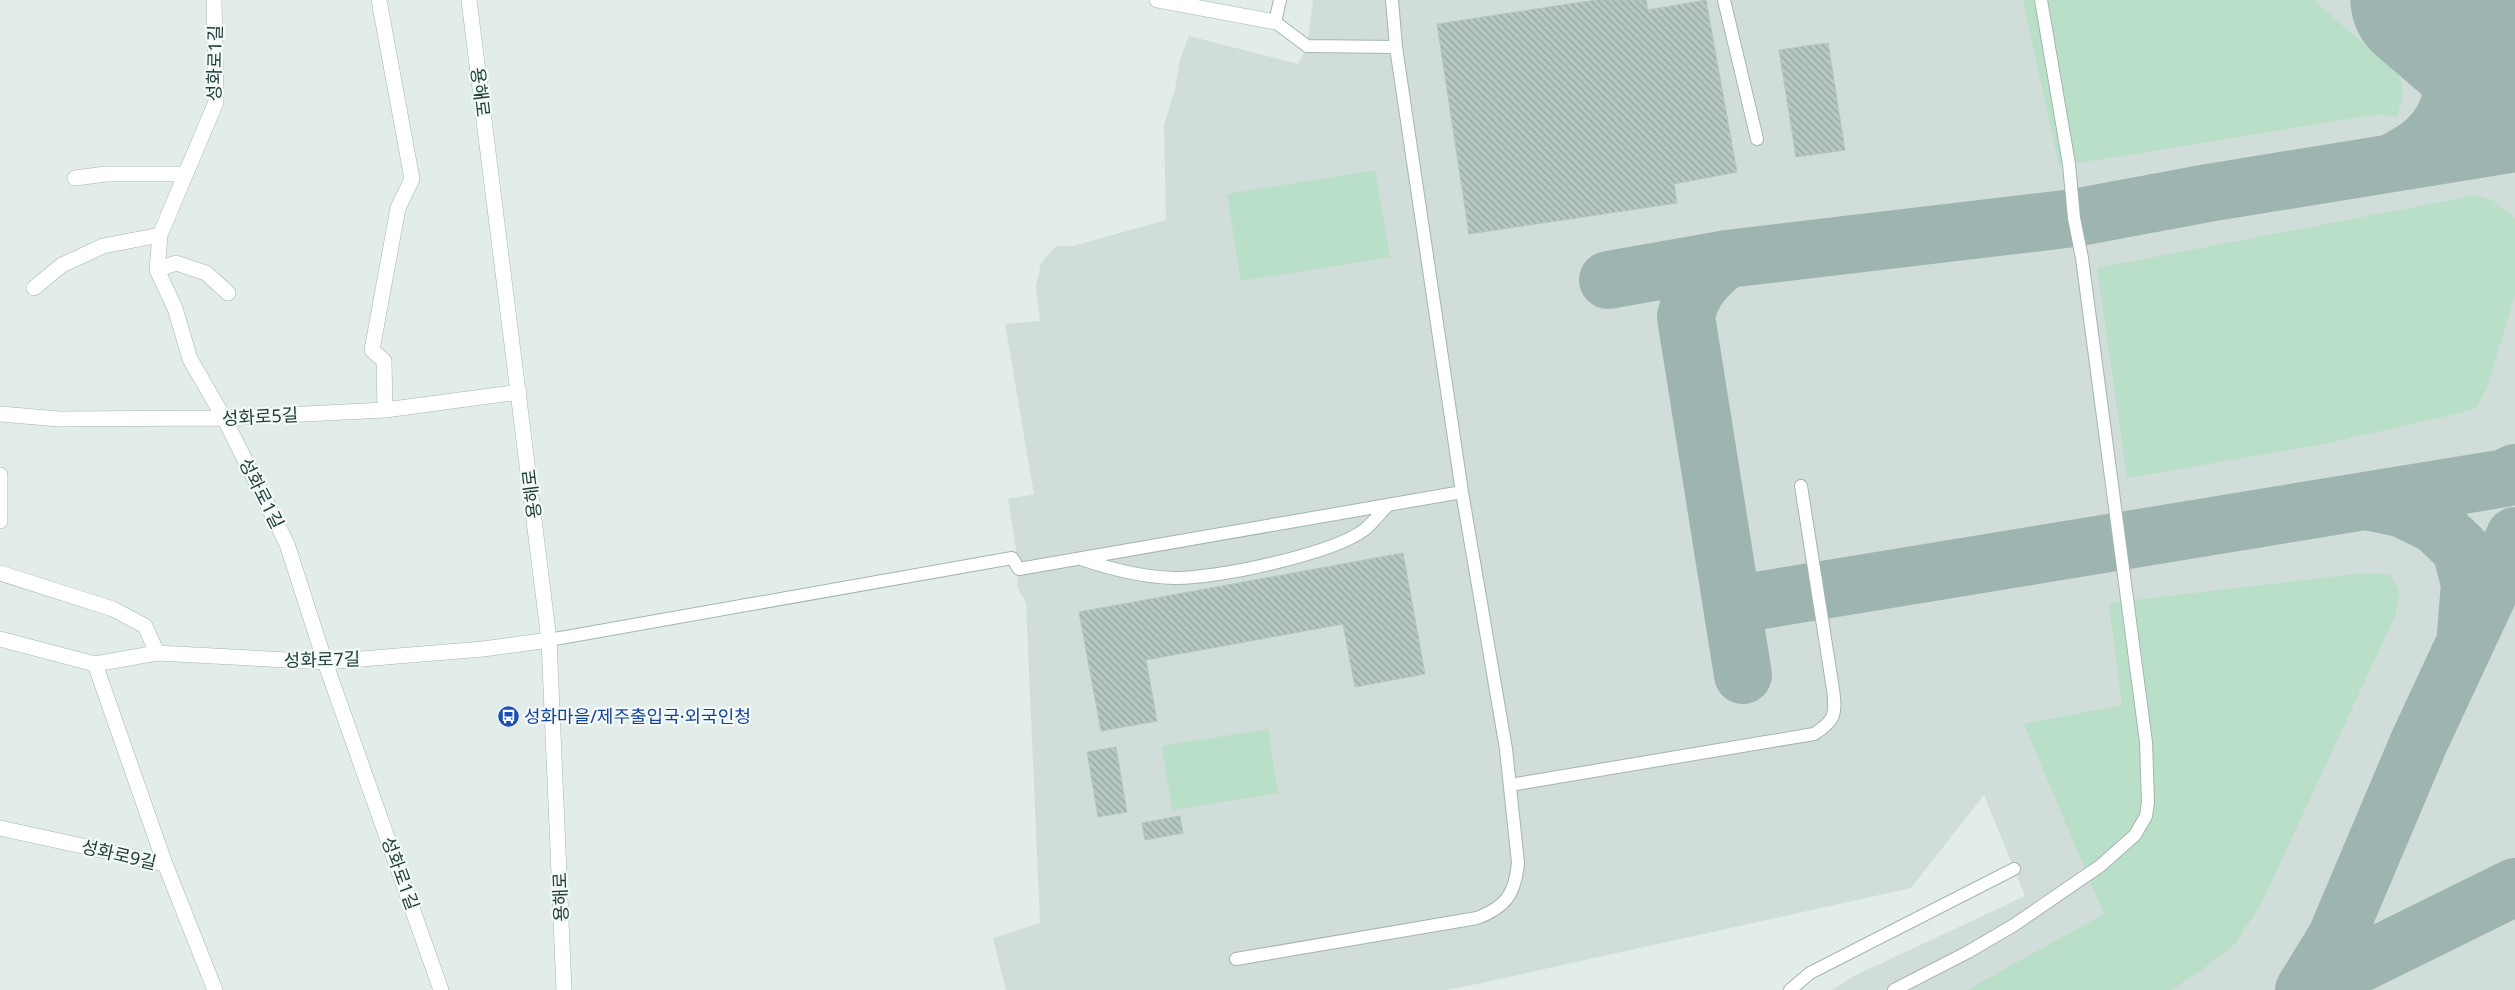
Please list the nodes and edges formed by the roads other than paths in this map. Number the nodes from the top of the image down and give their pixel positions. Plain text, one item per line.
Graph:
1 (214, 0) edge
2 (379, 0) edge
3 (469, 0) edge
4 (1157, 0) edge
5 (1280, 0) edge
6 (1392, 0) edge
7 (1724, 0) edge
8 (2041, 0) edge
9 (1275, 22) junction
10 (1396, 47) junction
11 (1757, 139) dead end
12 (186, 174) junction
13 (74, 178) dead end
14 (160, 235) junction
15 (157, 270) junction
16 (34, 288) dead end
17 (228, 293) dead end
18 (519, 392) junction
19 (385, 410) junction
20 (0, 414) edge
21 (224, 418) junction
22 (0, 475) edge
23 (1801, 486) dead end
24 (1462, 492) junction
25 (1388, 505) junction
26 (0, 521) edge
27 (1080, 559) junction
28 (0, 573) edge
29 (0, 639) edge
30 (549, 640) junction
31 (157, 653) junction
32 (325, 662) junction
33 (95, 664) junction
34 (1510, 785) junction
35 (0, 828) edge
36 (165, 864) junction
37 (2014, 869) dead end
38 (1236, 959) dead end
39 (215, 990) edge
40 (441, 990) edge
41 (564, 990) edge
42 (1790, 990) edge
43 (1894, 990) edge

1 - 12 street, 성화로1길
2 - 19 street
3 - 18 street, 용해로
4 - 9 street
5 - 9 lane
6 - 10 lane
7 - 11 lane
8 - 43 lane
9 - 10 lane
10 - 24 lane
12 - 13 street
12 - 14 street, 성화로1길
14 - 15 street, 성화로1길
14 - 16 street
15 - 17 street
15 - 21 street, 성화로1길
18 - 19 street, 성화로5길
18 - 30 street, 용해로
19 - 21 street, 성화로5길
20 - 21 street, 성화로5길
21 - 32 street, 성화로1길
22 - 26 street
23 - 34 lane
24 - 25 lane
24 - 34 lane
25 - 27 lane
25 - 27 lane
27 - 30 lane
28 - 31 street
29 - 33 street, 성화로7길
30 - 32 street, 성화로7길
30 - 41 street, 용해로
31 - 32 street, 성화로7길
31 - 33 street, 성화로7길
32 - 40 street, 성화로1길
33 - 36 street
34 - 38 lane
35 - 36 street, 성화로9길
36 - 39 street, 성화로9길
37 - 42 lane

